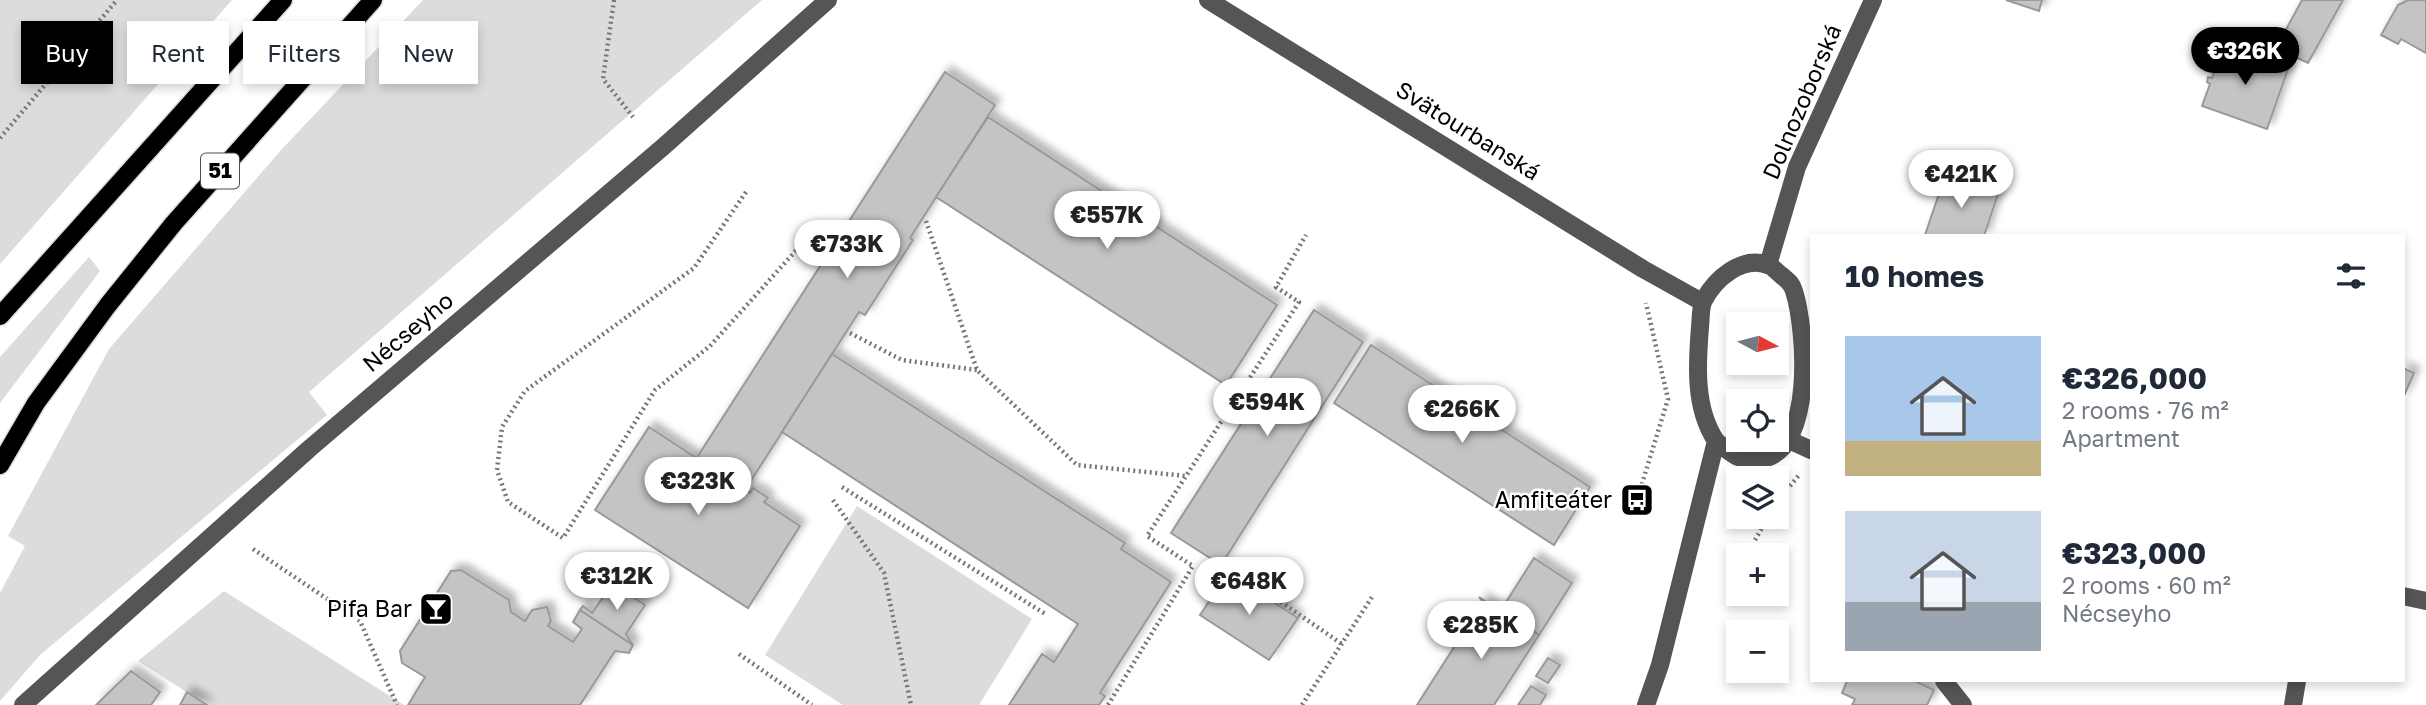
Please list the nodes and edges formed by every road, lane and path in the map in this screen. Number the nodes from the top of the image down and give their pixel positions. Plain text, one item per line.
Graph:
1 (117, 0) edge
2 (283, 0) edge
3 (373, 0) edge
4 (614, 0) edge
5 (828, 0) edge
6 (1208, 0) edge
7 (1872, 0) edge
8 (633, 117) dead end
9 (0, 138) edge
10 (746, 192) dead end
11 (926, 221) dead end
12 (1306, 235) dead end
13 (810, 236) dead end
14 (1768, 265) junction
15 (1638, 293) dead end
16 (1702, 302) junction
17 (0, 316) edge
18 (850, 333) dead end
19 (977, 370) junction
20 (1789, 440) joint
21 (1716, 441) junction
22 (1726, 450) edge
23 (1810, 450) edge
24 (1728, 452) edge
25 (1779, 452) edge
26 (0, 465) edge
27 (1803, 469) dead end
28 (1186, 476) junction
29 (842, 487) dead end
30 (1789, 487) edge
31 (834, 500) dead end
32 (1637, 500) dead end
33 (1761, 529) edge
34 (1755, 540) dead end
35 (253, 549) dead end
36 (1249, 580) dead end
37 (2405, 596) edge
38 (1372, 597) dead end
39 (2426, 601) edge
40 (1047, 615) dead end
41 (1342, 644) junction
42 (739, 654) dead end
43 (1945, 682) edge
44 (2297, 682) edge
45 (23, 705) edge
46 (397, 705) edge
47 (812, 705) edge
48 (911, 705) edge
49 (1108, 705) edge
50 (1302, 705) edge
51 (1646, 705) edge
52 (1963, 705) edge
53 (2293, 705) edge

1 - 9 path
2 - 17 main road
3 - 26 main road, 51
4 - 8 path
5 - 45 street, Nécseyho
6 - 16 street, Svätourbanská
7 - 14 street, Dolnozoborská
10 - 13 path
11 - 19 path
12 - 28 path
14 - 16 street
14 - 20 street
15 - 32 path
16 - 21 street
18 - 19 path
19 - 28 path
20 - 23 street
21 - 22 street
21 - 51 street
24 - 25 street
27 - 30 path
28 - 49 path
29 - 40 path
31 - 48 path
33 - 34 path
35 - 46 path
36 - 41 path
37 - 39 street
38 - 41 path
41 - 50 path
42 - 47 path
43 - 52 street
44 - 53 street

